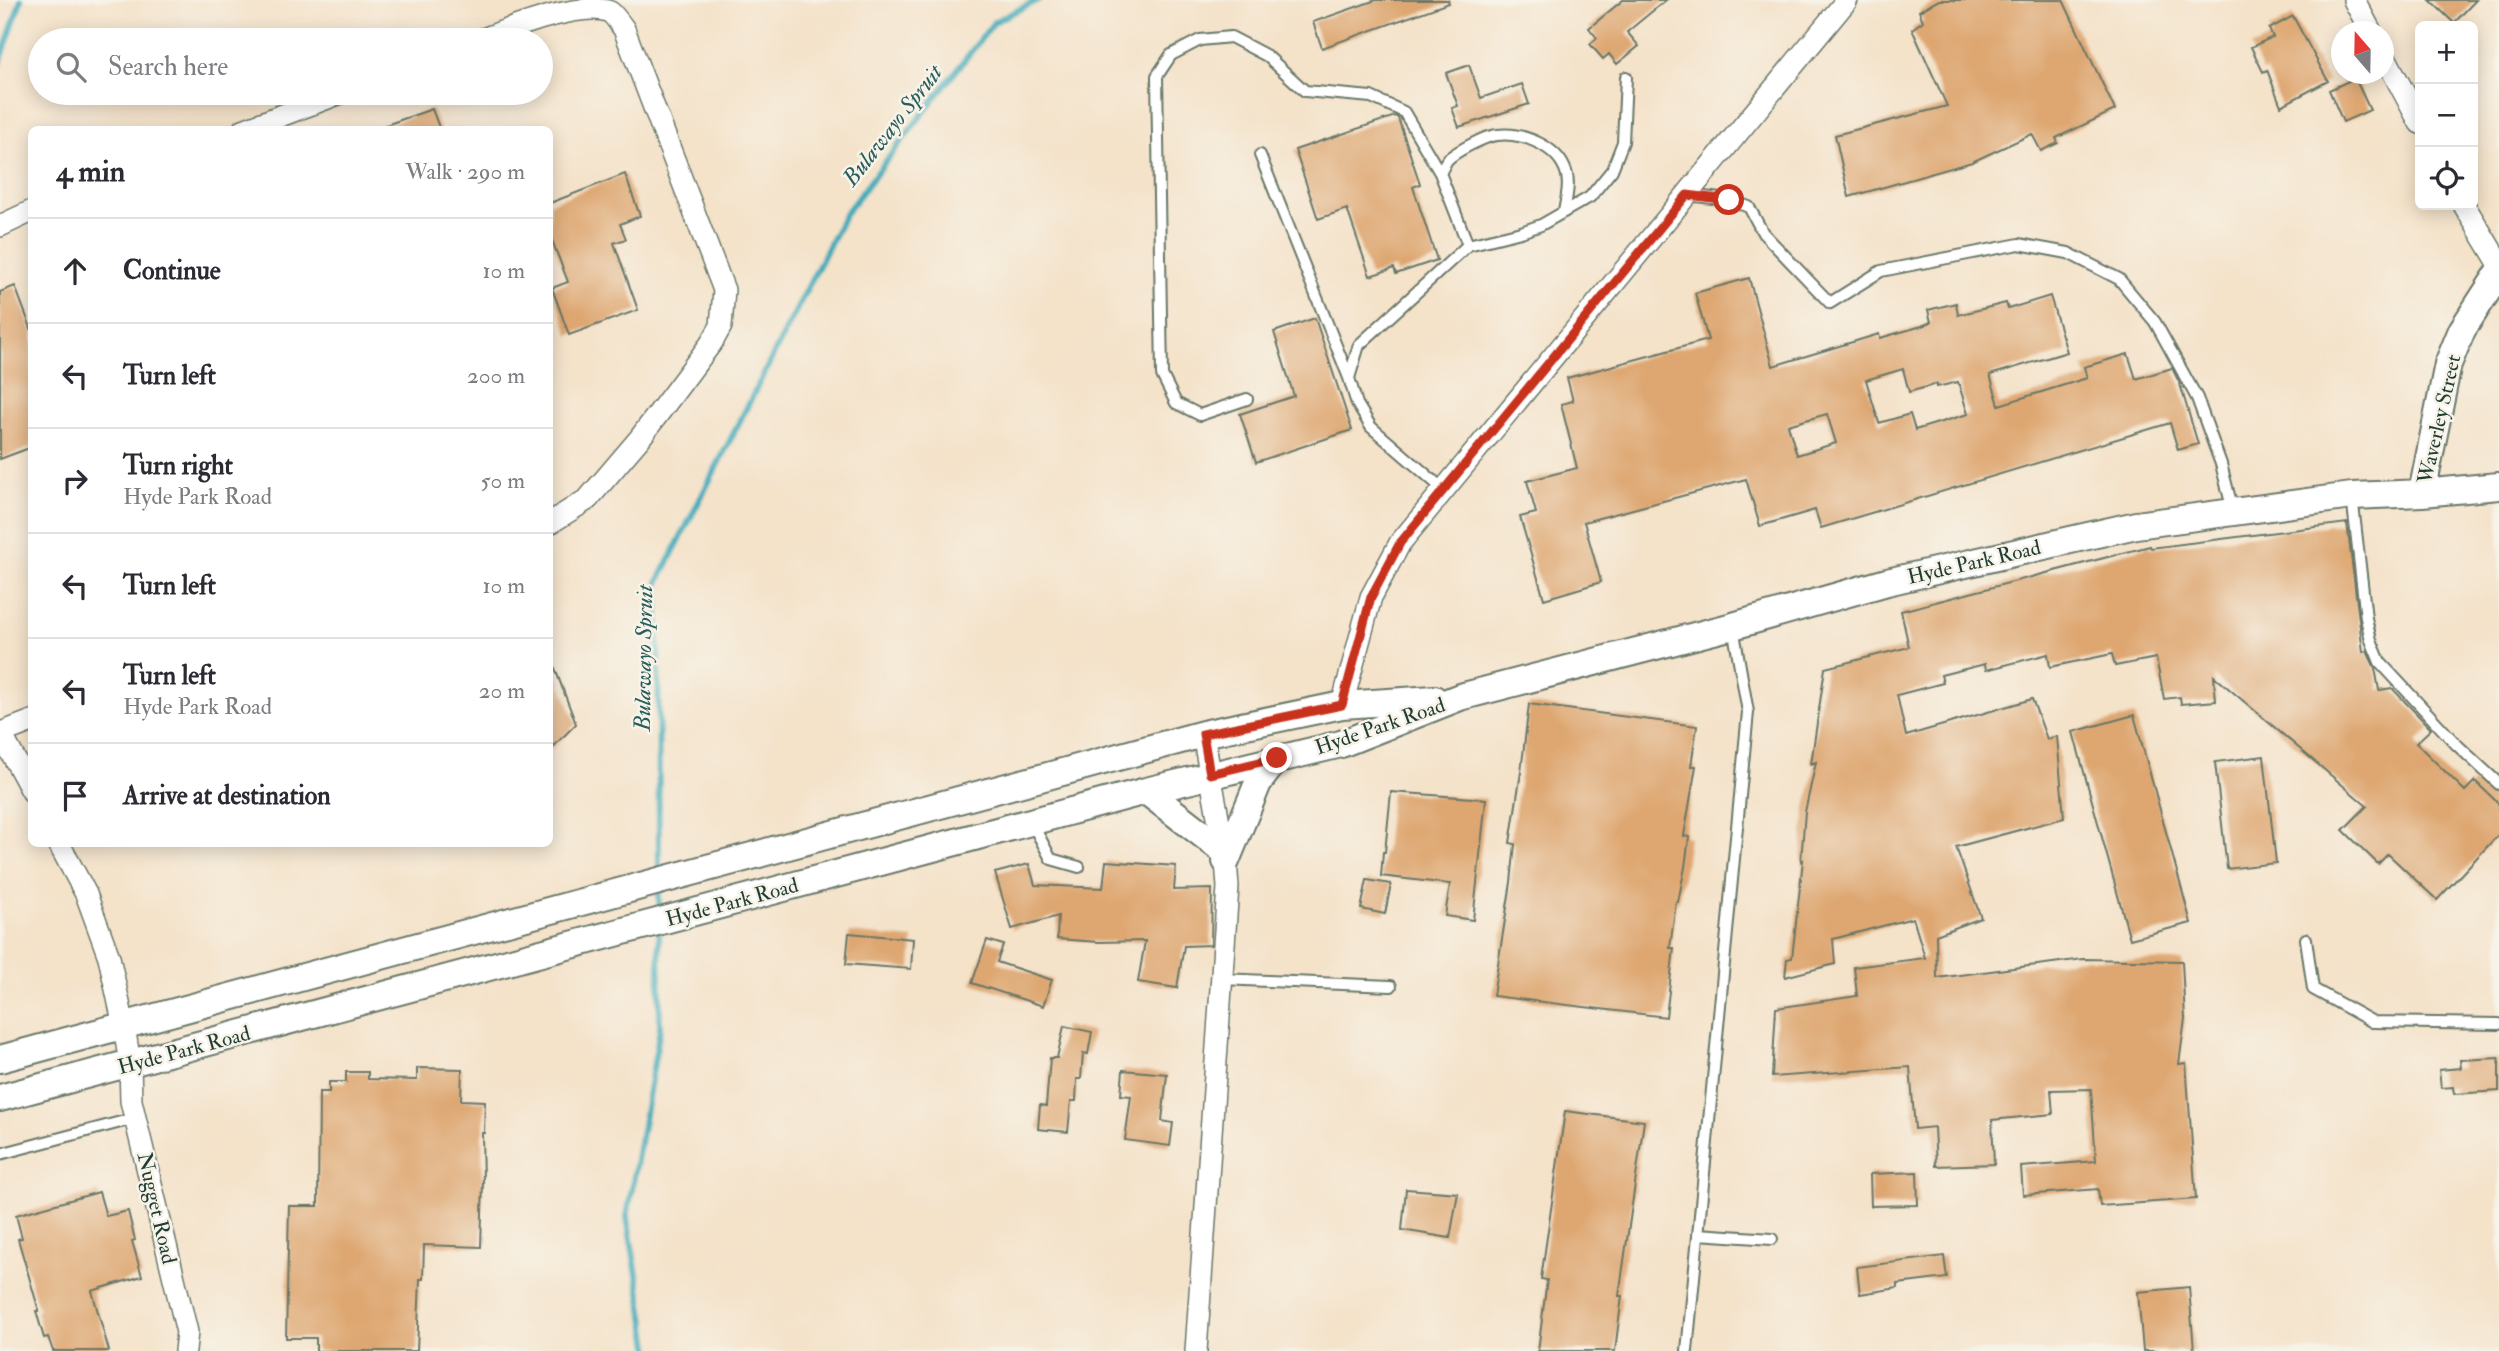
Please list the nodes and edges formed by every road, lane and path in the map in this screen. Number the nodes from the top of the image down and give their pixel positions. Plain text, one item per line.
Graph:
1 (1847, 0) edge
2 (2354, 0) edge
3 (2365, 21) edge
4 (512, 28) edge
5 (2394, 74) edge
6 (1626, 77) dead end
7 (309, 105) edge
8 (2415, 114) edge
9 (254, 126) edge
10 (1260, 155) dead end
11 (1440, 173) junction
12 (1687, 195) junction
13 (2467, 210) edge
14 (1564, 212) junction
15 (28, 213) edge
16 (0, 226) edge
17 (1468, 246) junction
18 (2499, 263) edge
19 (2499, 273) edge
20 (1349, 378) junction
21 (1247, 399) dead end
22 (2499, 486) edge
23 (1444, 490) junction
24 (2422, 493) junction
25 (2352, 496) junction
26 (2234, 512) junction
27 (553, 521) edge
28 (1733, 626) junction
29 (1460, 697) junction
30 (1342, 705) junction
31 (28, 722) edge
32 (0, 732) edge
33 (1203, 734) junction
34 (1277, 758) junction
35 (1210, 774) junction
36 (1040, 777) junction
37 (28, 784) edge
38 (2499, 784) edge
39 (1146, 790) junction
40 (1042, 819) junction
41 (61, 847) edge
42 (1225, 856) junction
43 (1079, 867) dead end
44 (2306, 939) dead end
45 (1221, 979) junction
46 (1391, 986) dead end
47 (2499, 1024) edge
48 (124, 1026) junction
49 (0, 1059) edge
50 (130, 1065) junction
51 (0, 1098) edge
52 (136, 1118) junction
53 (0, 1154) edge
54 (1698, 1234) junction
55 (1772, 1239) dead end
56 (185, 1351) edge
57 (1196, 1351) edge
58 (1687, 1351) edge

1 - 12 street
2 - 3 street
4 - 27 street
5 - 8 street
6 - 14 lane
7 - 9 street
10 - 20 lane
11 - 14 lane
11 - 17 lane
11 - 21 lane
12 - 23 street
12 - 26 lane
13 - 18 street
14 - 17 lane
15 - 16 street
17 - 20 lane
19 - 24 street, Waverley Street
20 - 23 lane
22 - 24 street, Hyde Park Road
23 - 30 street
24 - 25 street, Hyde Park Road
25 - 26 street, Hyde Park Road
25 - 38 lane
26 - 28 street, Hyde Park Road
28 - 29 street, Hyde Park Road
28 - 54 lane
29 - 30 street, Hyde Park Road
29 - 34 street, Hyde Park Road
30 - 33 street, Hyde Park Road
31 - 32 street
32 - 37 street
33 - 35 street
33 - 36 street, Hyde Park Road
34 - 35 street, Hyde Park Road
34 - 42 street
35 - 39 street, Hyde Park Road
35 - 42 street
36 - 40 street
36 - 48 street, Hyde Park Road
39 - 40 street, Hyde Park Road
39 - 42 street
40 - 43 lane
40 - 50 street, Hyde Park Road
41 - 48 street, Nugget Road
42 - 45 street
44 - 47 lane
45 - 46 lane
45 - 57 street
48 - 49 street, Hyde Park Road
48 - 50 street, Nugget Road
50 - 51 street, Hyde Park Road
50 - 52 street, Nugget Road
52 - 53 lane
52 - 56 street, Nugget Road
54 - 55 lane
54 - 58 lane

